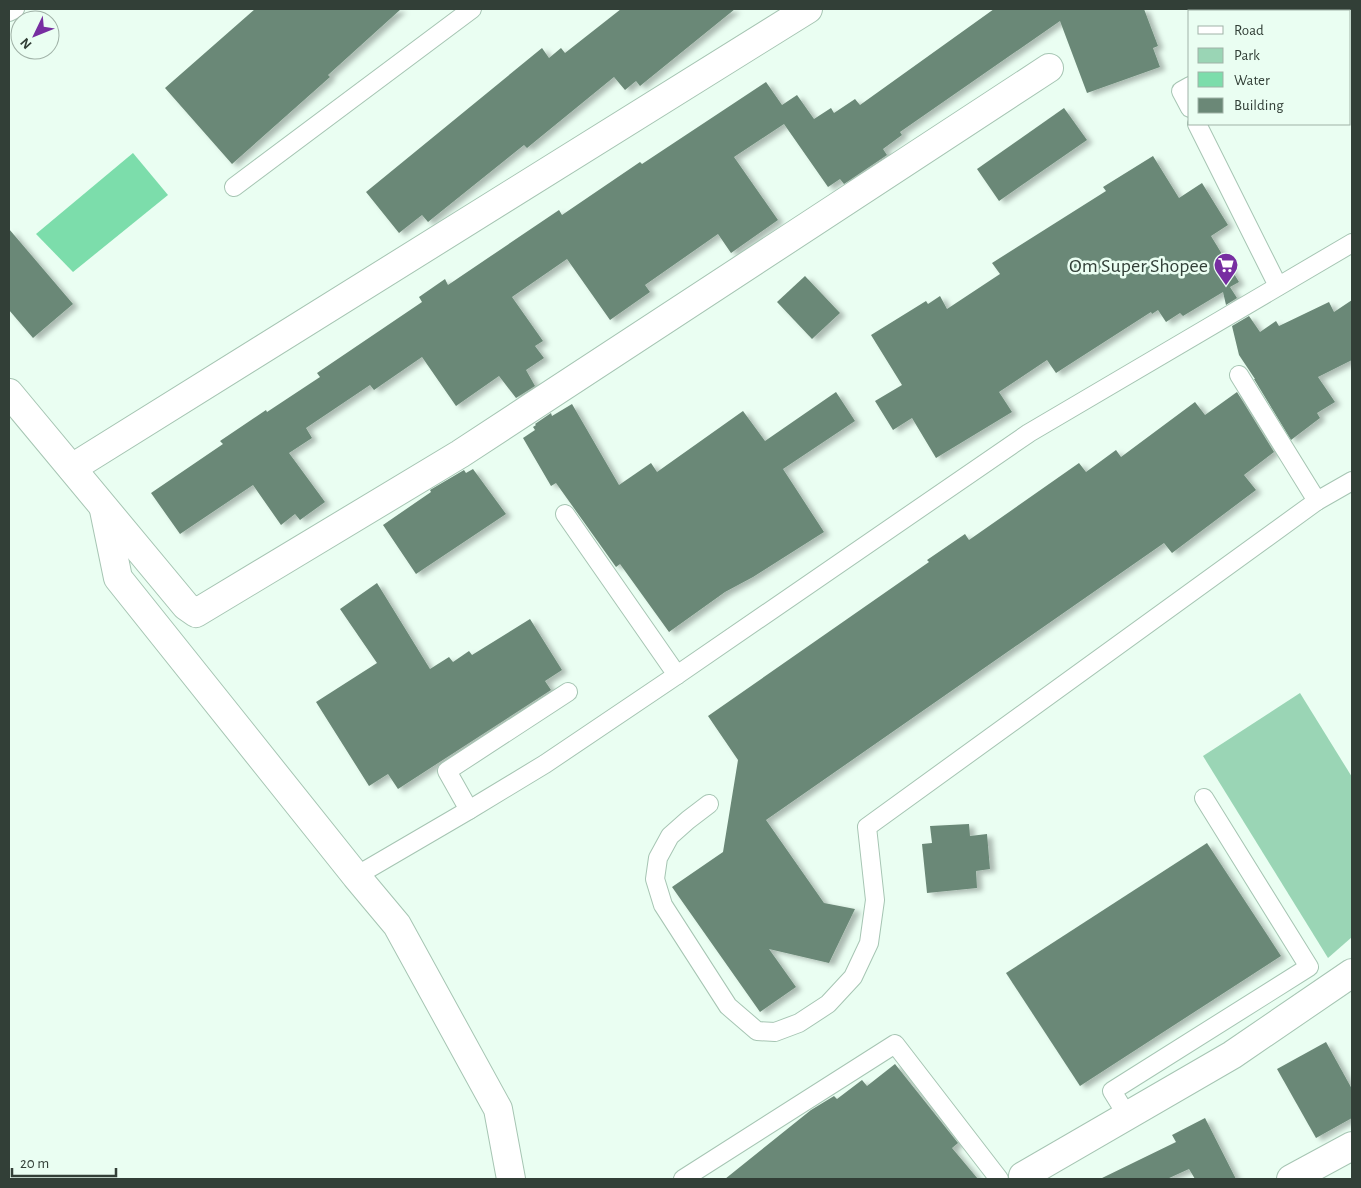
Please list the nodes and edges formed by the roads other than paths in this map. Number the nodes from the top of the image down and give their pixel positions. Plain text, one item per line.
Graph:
1 (15, 9) edge
2 (472, 9) edge
3 (808, 9) edge
4 (9, 12) edge
5 (1049, 68) dead end
6 (1188, 87) edge
7 (1188, 104) edge
8 (1198, 125) edge
9 (234, 188) dead end
10 (1352, 243) edge
11 (1278, 286) junction
12 (1239, 375) dead end
13 (9, 393) edge
14 (72, 468) junction
15 (1352, 482) edge
16 (1317, 501) junction
17 (103, 507) junction
18 (565, 514) dead end
19 (677, 675) junction
20 (568, 692) dead end
21 (1204, 798) dead end
22 (709, 804) dead end
23 (469, 810) junction
24 (356, 876) junction
25 (1352, 973) edge
26 (1128, 1117) junction
27 (1352, 1146) edge
28 (1013, 1178) edge
29 (511, 1179) edge
30 (683, 1179) edge
31 (1291, 1179) edge

1 - 4 lane
2 - 9 lane
3 - 14 street
5 - 17 street
6 - 7 lane
8 - 11 lane
10 - 11 lane
11 - 19 lane
12 - 16 lane
13 - 14 street
14 - 17 street
15 - 16 lane
16 - 22 lane
17 - 24 street
18 - 19 lane
19 - 23 lane
20 - 23 lane
21 - 26 lane
23 - 24 lane
24 - 29 street
25 - 26 street
26 - 28 street
27 - 31 street
28 - 30 lane

